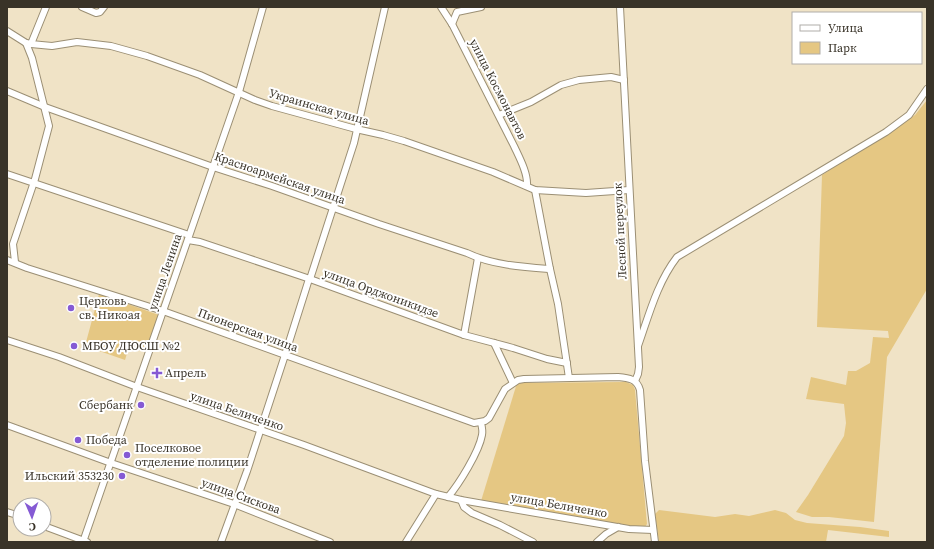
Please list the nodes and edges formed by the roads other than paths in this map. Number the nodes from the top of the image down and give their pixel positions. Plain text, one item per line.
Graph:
1 (46, 7) edge
2 (82, 7) edge
3 (104, 7) edge
4 (263, 7) edge
5 (385, 7) edge
6 (481, 7) edge
7 (620, 7) edge
8 (442, 9) edge
9 (457, 12) junction
10 (452, 24) junction
11 (7, 31) edge
12 (28, 43) junction
13 (624, 80) junction
14 (927, 89) edge
15 (7, 91) edge
16 (239, 92) junction
17 (45, 107) junction
18 (499, 115) junction
19 (356, 130) junction
20 (213, 167) junction
21 (7, 174) edge
22 (33, 183) junction
23 (527, 186) junction
24 (535, 190) junction
25 (629, 190) junction
26 (334, 207) junction
27 (188, 238) junction
28 (478, 258) junction
29 (7, 260) edge
30 (15, 262) junction
31 (550, 269) junction
32 (310, 279) junction
33 (163, 312) junction
34 (464, 335) junction
35 (7, 340) edge
36 (494, 343) junction
37 (638, 346) junction
38 (286, 355) junction
39 (567, 363) junction
40 (569, 378) junction
41 (635, 381) junction
42 (513, 383) junction
43 (137, 387) junction
44 (481, 423) junction
45 (7, 425) edge
46 (260, 431) junction
47 (111, 463) junction
48 (436, 494) junction
49 (448, 497) junction
50 (461, 500) junction
51 (234, 504) junction
52 (618, 527) junction
53 (52, 529) edge
54 (653, 530) junction
55 (85, 542) edge
56 (221, 542) edge
57 (330, 542) edge
58 (406, 542) edge
59 (533, 542) edge
60 (597, 542) edge
61 (655, 542) edge

1 - 12 street
2 - 3 street
4 - 16 street, улица Ленина
5 - 19 street
6 - 9 street
7 - 13 street, Лесной переулок
8 - 9 street
8 - 10 street, улица Космонавтов
9 - 10 street
10 - 18 street, улица Космонавтов
11 - 12 street, Украинская улица
12 - 16 street, Украинская улица
12 - 17 street
13 - 18 street
13 - 25 street, Лесной переулок
14 - 37 street
15 - 17 street, Красноармейская улица
16 - 19 street, Украинская улица
16 - 20 street, улица Ленина
17 - 20 street, Красноармейская улица
17 - 22 street
18 - 23 street, улица Космонавтов
19 - 23 street, Украинская улица
19 - 26 street
20 - 26 street, Красноармейская улица
20 - 27 street, улица Ленина
21 - 22 street, улица Орджоникидзе
22 - 27 street, улица Орджоникидзе
22 - 30 street
23 - 24 street, Украинская улица
24 - 25 street, Украинская улица
24 - 31 street
25 - 37 street, Лесной переулок
26 - 28 street, Красноармейская улица
26 - 32 street
27 - 32 street, улица Орджоникидзе
27 - 33 street, улица Ленина
28 - 31 street, Красноармейская улица
28 - 34 street
29 - 30 street, Пионерская улица
30 - 33 street, Пионерская улица
31 - 39 street
32 - 34 street, улица Орджоникидзе
32 - 38 street
33 - 38 street, Пионерская улица
33 - 43 street, улица Ленина
34 - 36 street, улица Орджоникидзе
35 - 43 street, улица Беличенко
36 - 39 street, улица Орджоникидзе
36 - 42 street
37 - 41 street, Лесной переулок
38 - 44 street, Пионерская улица
38 - 46 street
39 - 40 street
40 - 41 street
40 - 42 street
41 - 54 street
42 - 44 street
43 - 46 street, улица Беличенко
43 - 47 street, улица Ленина
44 - 49 street
45 - 47 street, улица Сискова
46 - 48 street, улица Беличенко
46 - 51 street
47 - 51 street, улица Сискова
47 - 55 street, улица Ленина
48 - 49 street, улица Беличенко
48 - 58 street
49 - 50 street, улица Беличенко
50 - 52 street, улица Беличенко
50 - 59 street
51 - 56 street
51 - 57 street, улица Сискова
52 - 54 street, улица Беличенко
52 - 60 street
53 - 55 street
54 - 61 street

